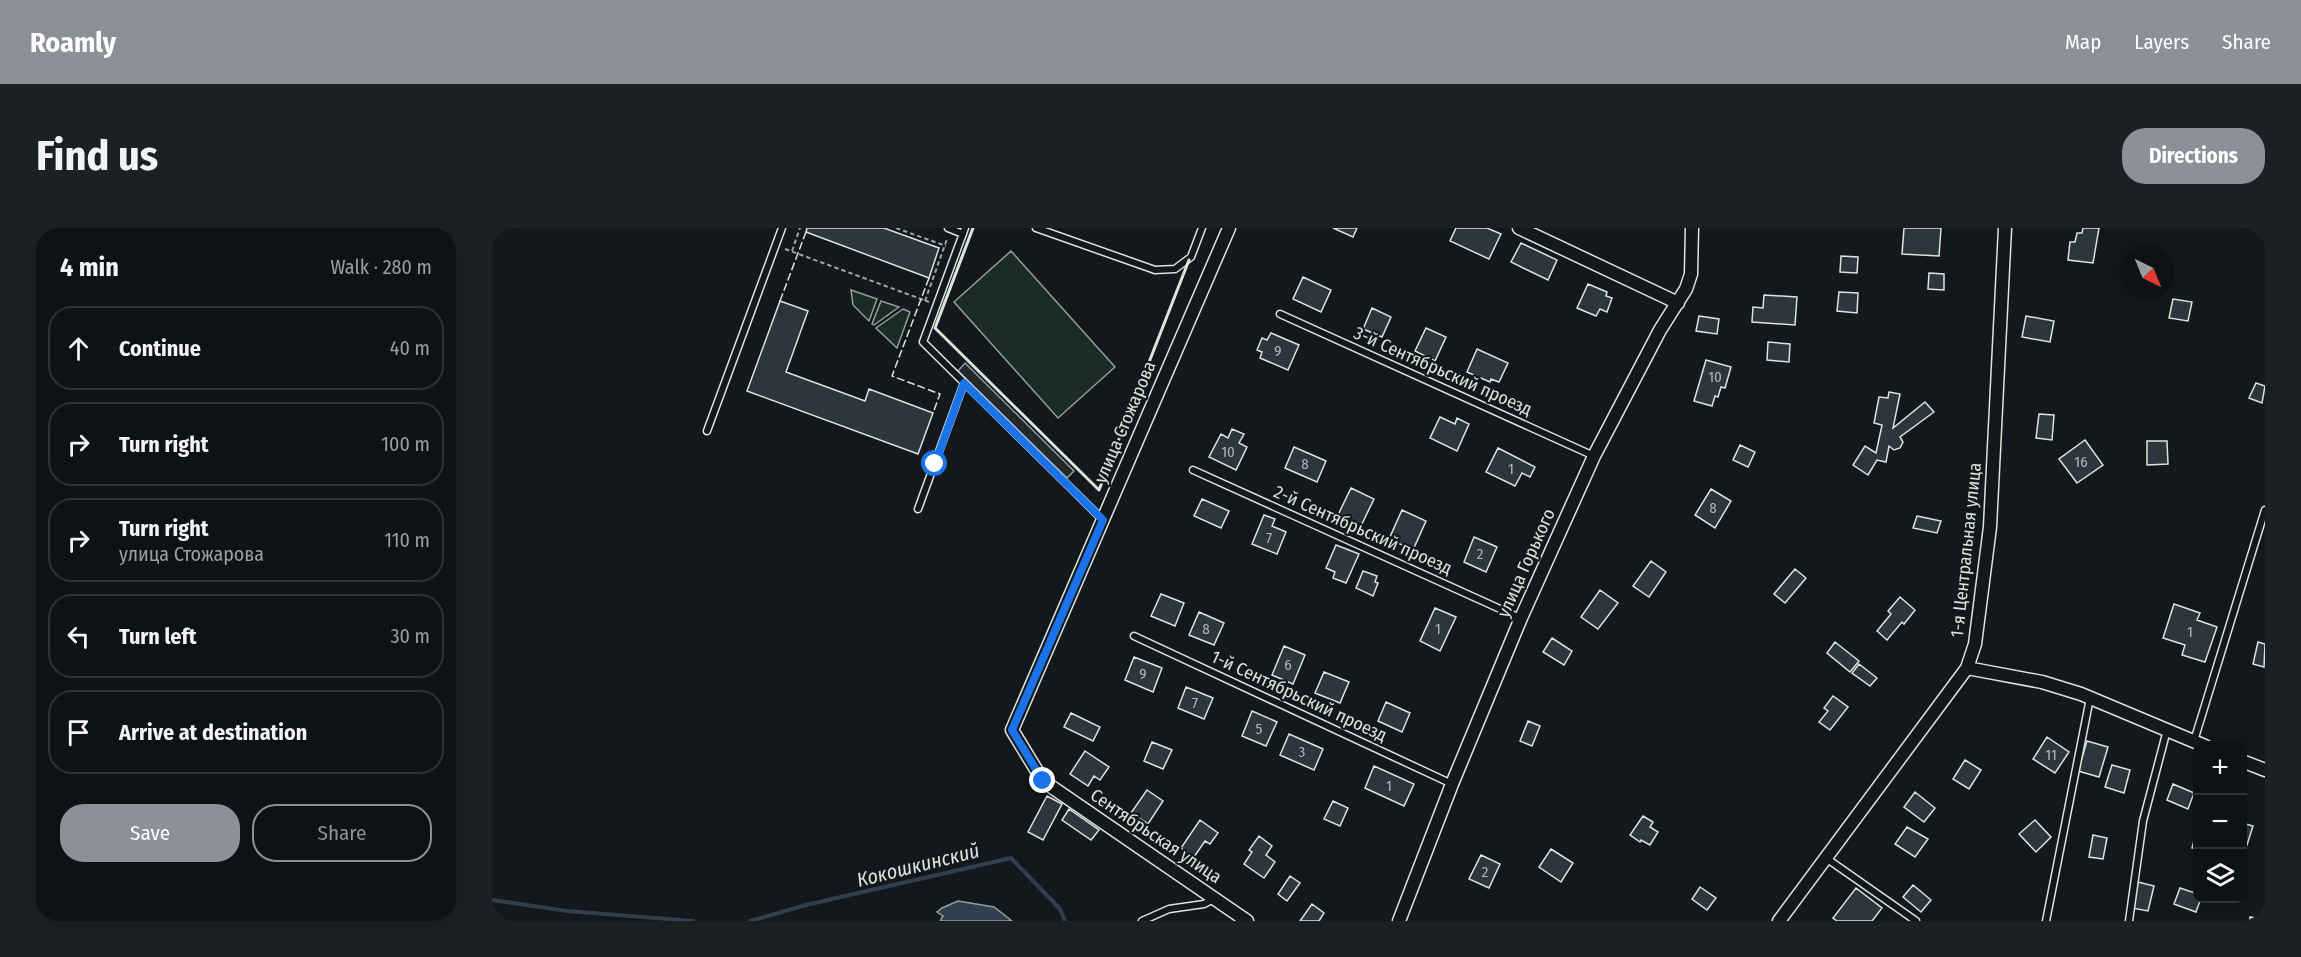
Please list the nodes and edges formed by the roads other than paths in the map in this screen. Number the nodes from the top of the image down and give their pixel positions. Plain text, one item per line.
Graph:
1 (782, 228) edge
2 (1036, 228) edge
3 (1202, 228) edge
4 (1229, 228) edge
5 (1519, 228) edge
6 (1692, 228) edge
7 (2005, 228) edge
8 (949, 229) edge
9 (964, 231) edge
10 (1678, 303) junction
11 (1280, 314) dead end
12 (964, 383) junction
13 (707, 431) dead end
14 (1594, 456) junction
15 (1193, 470) dead end
16 (918, 509) dead end
17 (2265, 510) edge
18 (1103, 520) junction
19 (1521, 618) junction
20 (1134, 636) dead end
21 (1967, 668) junction
22 (2091, 698) junction
23 (2167, 730) junction
24 (2195, 741) edge
25 (2201, 741) edge
26 (2247, 763) edge
27 (2265, 770) edge
28 (1043, 781) joint
29 (1452, 784) junction
30 (1826, 858) junction
31 (1215, 898) junction
32 (1142, 921) edge
33 (1247, 921) edge
34 (1399, 921) edge
35 (1779, 921) edge
36 (1916, 921) edge
37 (2046, 921) edge
38 (2129, 921) edge

1 - 13 lane
2 - 3 lane
4 - 18 street, улица Стожарова
5 - 10 street
6 - 10 street, улица Горького
7 - 21 street, 1-я Центральная улица
8 - 9 lane
9 - 12 lane
10 - 14 street, улица Горького
11 - 14 lane, 3-й Сентябрьский проезд
12 - 16 lane
12 - 18 lane
14 - 19 street, улица Горького
15 - 19 lane, 2-й Сентябрьский проезд
17 - 25 lane
18 - 28 street, улица Стожарова
19 - 29 street, улица Горького
20 - 29 lane, 1-й Сентябрьский проезд
21 - 22 street
21 - 30 street, 1-я Центральная улица
22 - 23 street
22 - 37 lane
23 - 24 street
23 - 38 lane
26 - 27 street
28 - 31 street, Сентябрьская улица
29 - 34 street, улица Горького
30 - 35 street, 1-я Центральная улица
30 - 36 lane
31 - 32 lane
31 - 33 street, Сентябрьская улица

